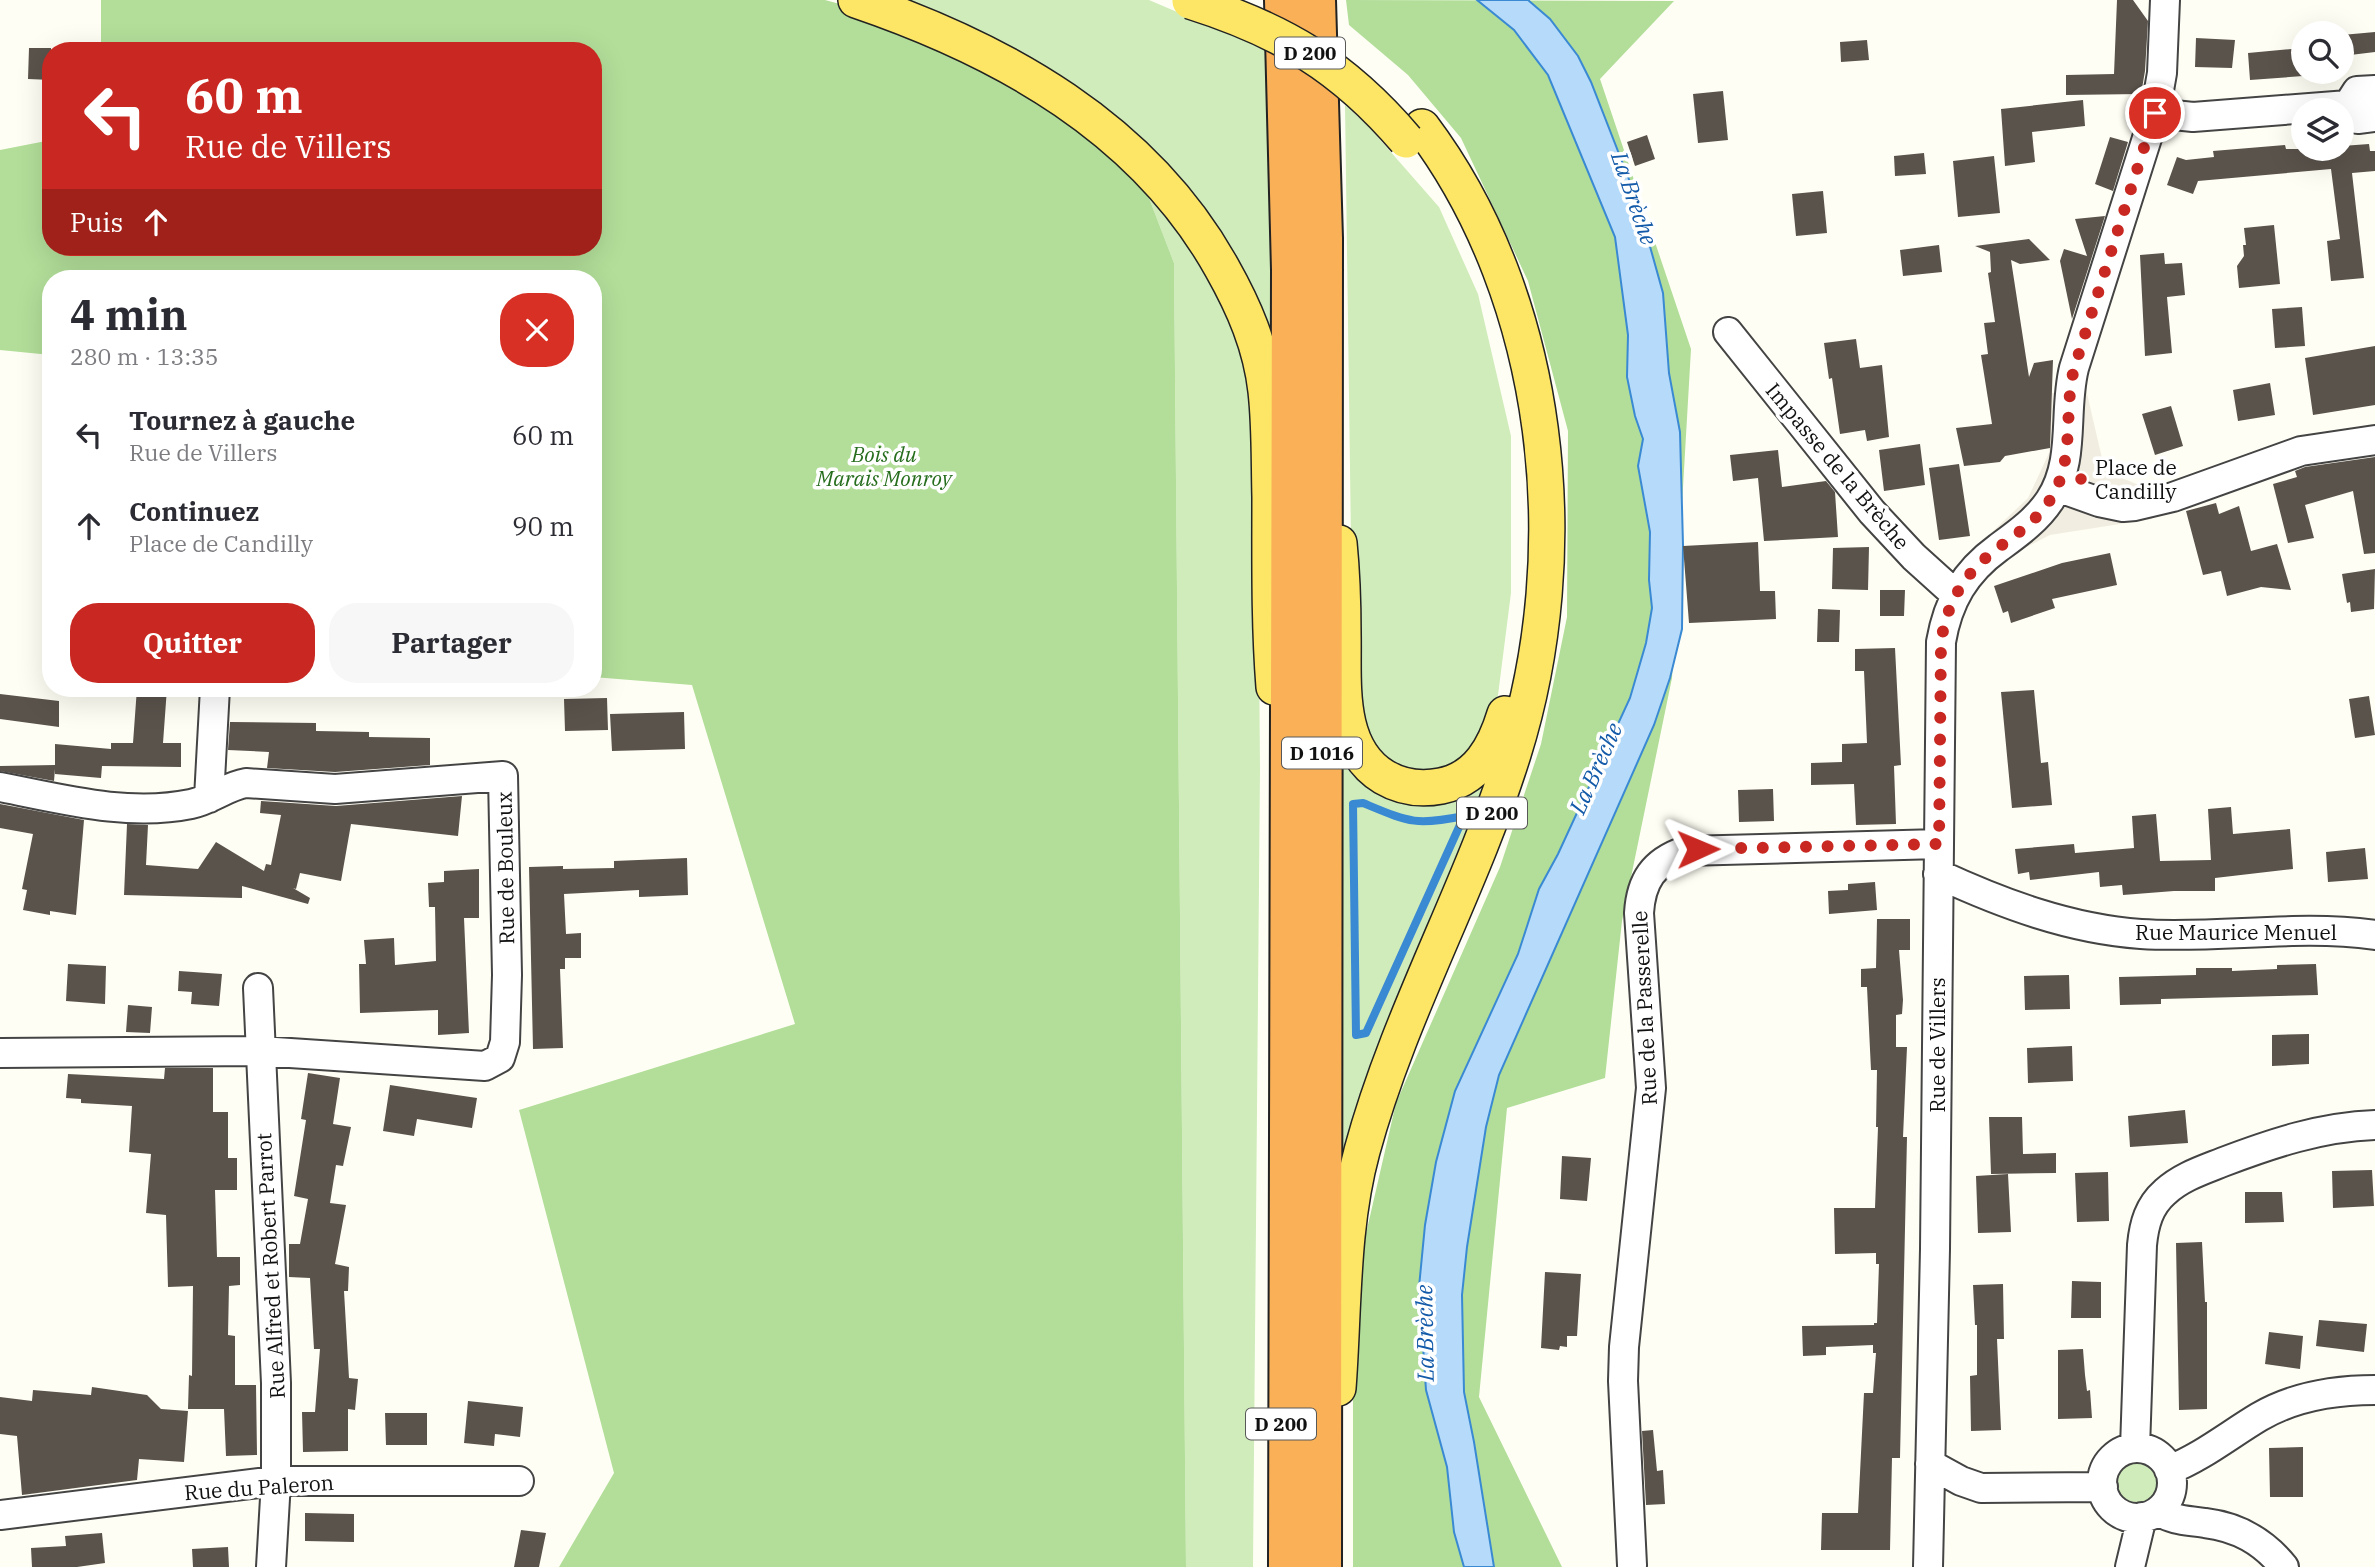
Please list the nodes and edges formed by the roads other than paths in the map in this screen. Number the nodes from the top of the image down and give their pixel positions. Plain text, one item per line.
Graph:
1 (856, 0) edge
2 (1260, 0) edge
3 (1284, 0) edge
4 (1316, 0) edge
5 (1188, 1) edge
6 (2162, 4) edge
7 (2375, 90) edge
8 (2352, 98) edge
9 (2291, 109) edge
10 (2155, 113) junction
11 (2354, 113) edge
12 (2375, 117) edge
13 (1414, 133) junction
14 (1728, 332) dead end
15 (1323, 424) junction
16 (2375, 440) edge
17 (2057, 486) junction
18 (1955, 594) junction
19 (215, 697) edge
20 (0, 787) edge
21 (209, 798) junction
22 (1939, 844) junction
23 (1289, 860) junction
24 (1938, 874) junction
25 (2375, 935) edge
26 (258, 988) dead end
27 (260, 1051) junction
28 (0, 1053) edge
29 (2375, 1125) edge
30 (1289, 1280) junction
31 (2375, 1390) edge
32 (2135, 1448) junction
33 (1930, 1464) junction
34 (2169, 1470) junction
35 (276, 1481) junction
36 (519, 1481) dead end
37 (2103, 1487) junction
38 (1322, 1505) junction
39 (2150, 1514) junction
40 (0, 1515) edge
41 (1632, 1565) dead end
42 (271, 1567) edge
43 (1273, 1567) edge
44 (1288, 1567) edge
45 (1322, 1567) edge
46 (1928, 1567) edge
47 (2130, 1567) edge
48 (2284, 1567) edge

1 - 23 main road
2 - 13 main road, D 200
3 - 23 highway, D 1016
4 - 15 highway, D 1016
5 - 13 main road, D 200, bridge
6 - 10 street
7 - 8 street
9 - 10 street
10 - 17 street
11 - 12 street
13 - 15 main road, D 200
13 - 38 main road, D 200
14 - 18 street, Impasse de la Brèche
15 - 38 highway, D 1016
16 - 17 street
17 - 18 street, Rue de Villers
18 - 22 street, Rue de Villers
19 - 21 street
20 - 21 street, Rue de Bouleux
21 - 27 street, Rue de Bouleux
22 - 24 street, Rue de Villers
22 - 41 street, Rue de la Passerelle
23 - 30 highway, D 1016
24 - 25 street, Rue Maurice Menuel
24 - 33 street, Rue de Villers
26 - 27 street, Rue Alfred et Robert Parrot
27 - 28 street
27 - 35 street, Rue Alfred et Robert Parrot
29 - 32 street
30 - 43 highway, D 200
30 - 44 highway, D 1016
31 - 34 street
32 - 34 street
32 - 37 street
33 - 37 street
33 - 46 street, Rue de Villers
34 - 39 street
35 - 36 street, Rue du Paleron
35 - 40 street, Rue du Paleron
35 - 42 street, Rue Alfred et Robert Parrot
37 - 39 street
38 - 45 highway, D 1016
39 - 47 street
39 - 48 street

